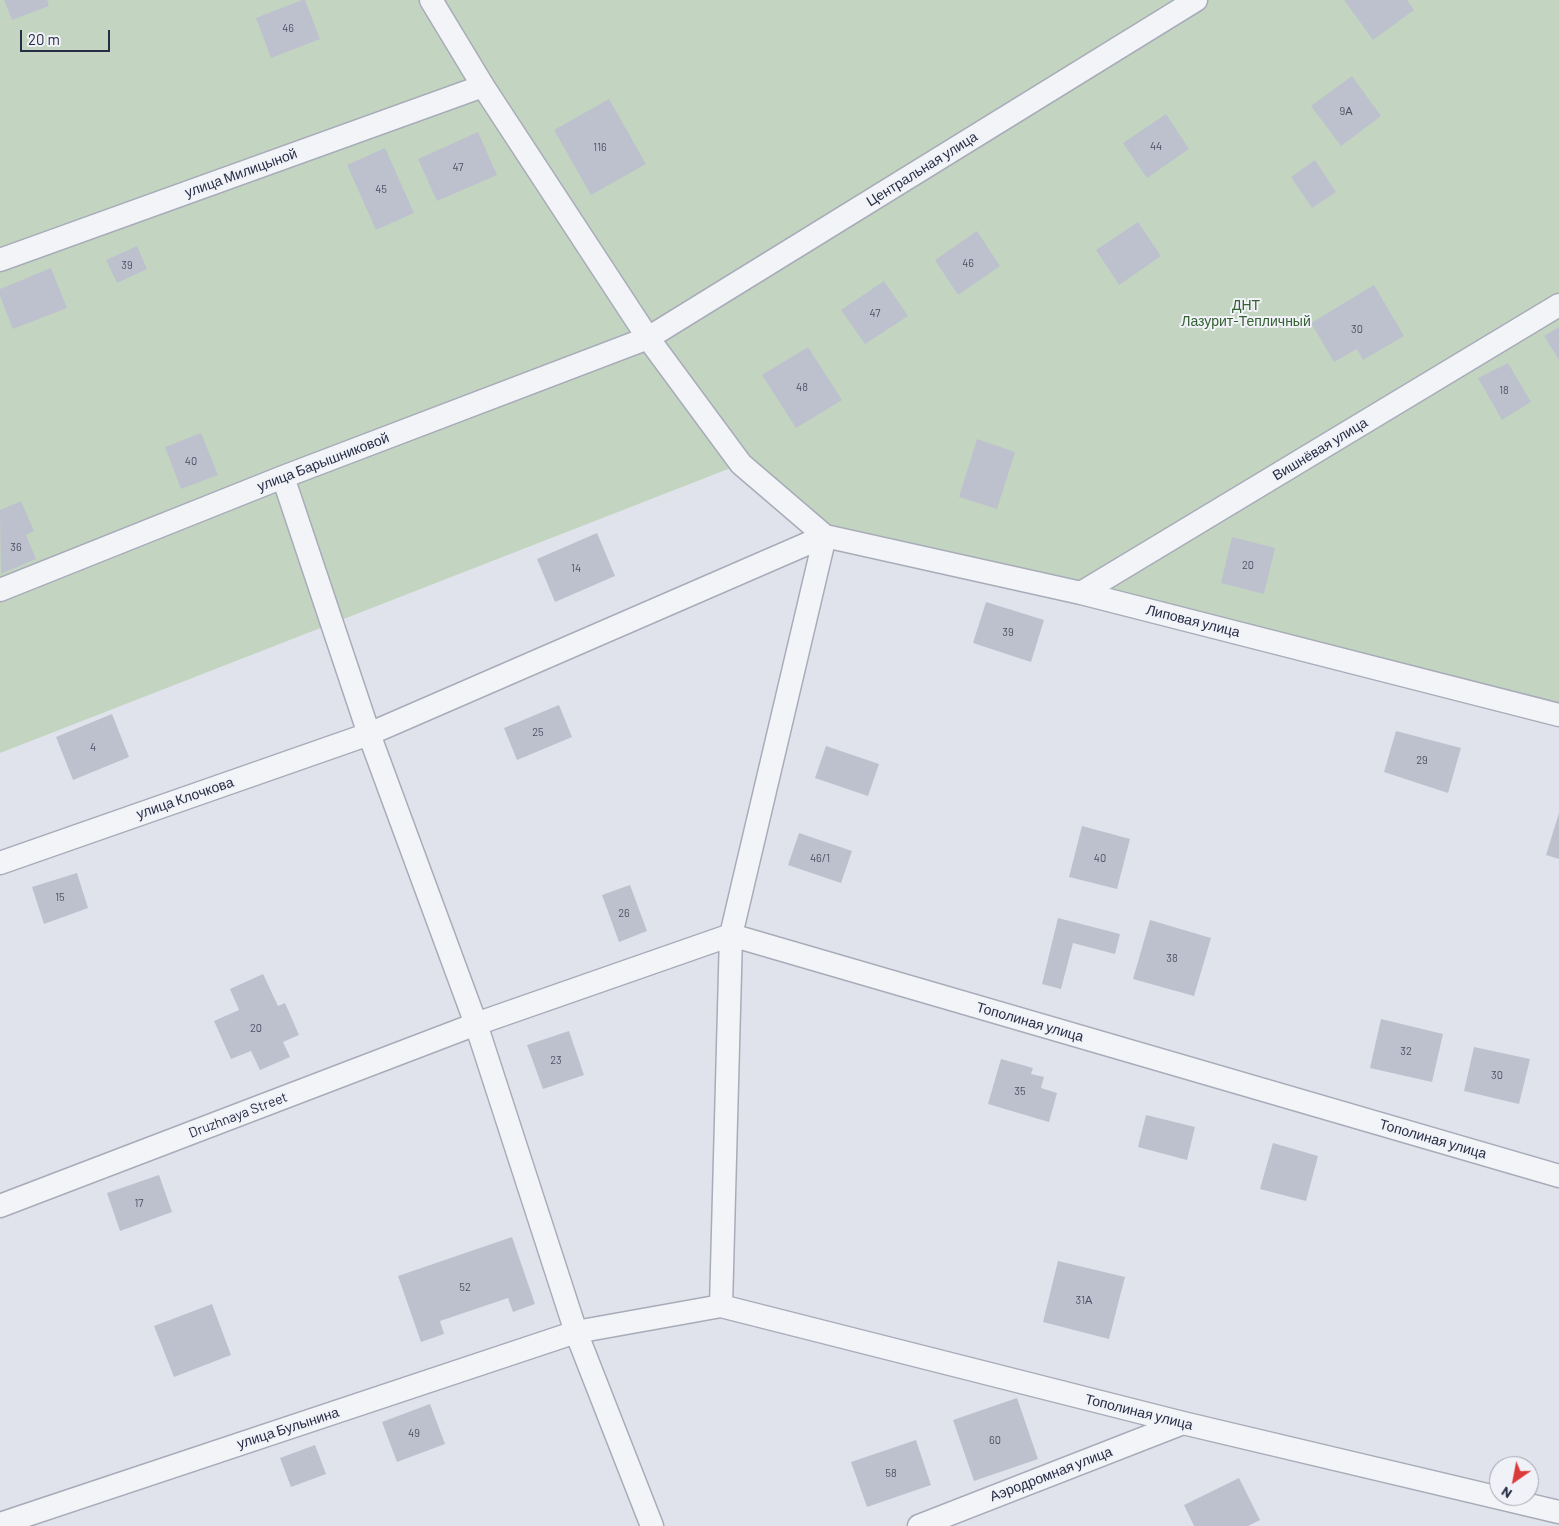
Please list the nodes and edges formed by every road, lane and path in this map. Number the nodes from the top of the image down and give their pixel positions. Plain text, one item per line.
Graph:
1 (431, 0) edge
2 (1196, 0) edge
3 (483, 86) junction
4 (0, 260) edge
5 (1559, 305) edge
6 (648, 338) junction
7 (282, 477) junction
8 (825, 536) junction
9 (0, 590) edge
10 (1081, 593) junction
11 (1559, 715) edge
12 (369, 734) junction
13 (0, 863) edge
14 (731, 935) junction
15 (476, 1024) junction
16 (1559, 1176) edge
17 (0, 1206) edge
18 (721, 1306) junction
19 (576, 1332) junction
20 (1183, 1423) junction
21 (1559, 1512) edge
22 (0, 1524) edge
23 (652, 1526) edge
24 (919, 1526) edge

1 - 3 street
2 - 6 street, Центральная улица
3 - 4 street, улица Милицыной
3 - 6 street
5 - 10 street, Вишнёвая улица
6 - 7 street, улица Барышниковой
6 - 8 street
7 - 9 street, улица Барышниковой
7 - 12 street
8 - 10 street, Липовая улица
8 - 12 street, улица Клочкова
8 - 14 street
10 - 11 street, Липовая улица
12 - 13 street, улица Клочкова
12 - 15 street
14 - 15 street, Druzhnaya Street
14 - 16 street, Тополиная улица
14 - 18 street
15 - 17 street, Druzhnaya Street
15 - 19 street
18 - 19 street, улица Булынина
18 - 20 street, Тополиная улица
19 - 22 street, улица Булынина
19 - 23 street
20 - 21 street, Тополиная улица
20 - 24 street, Аэродромная улица

